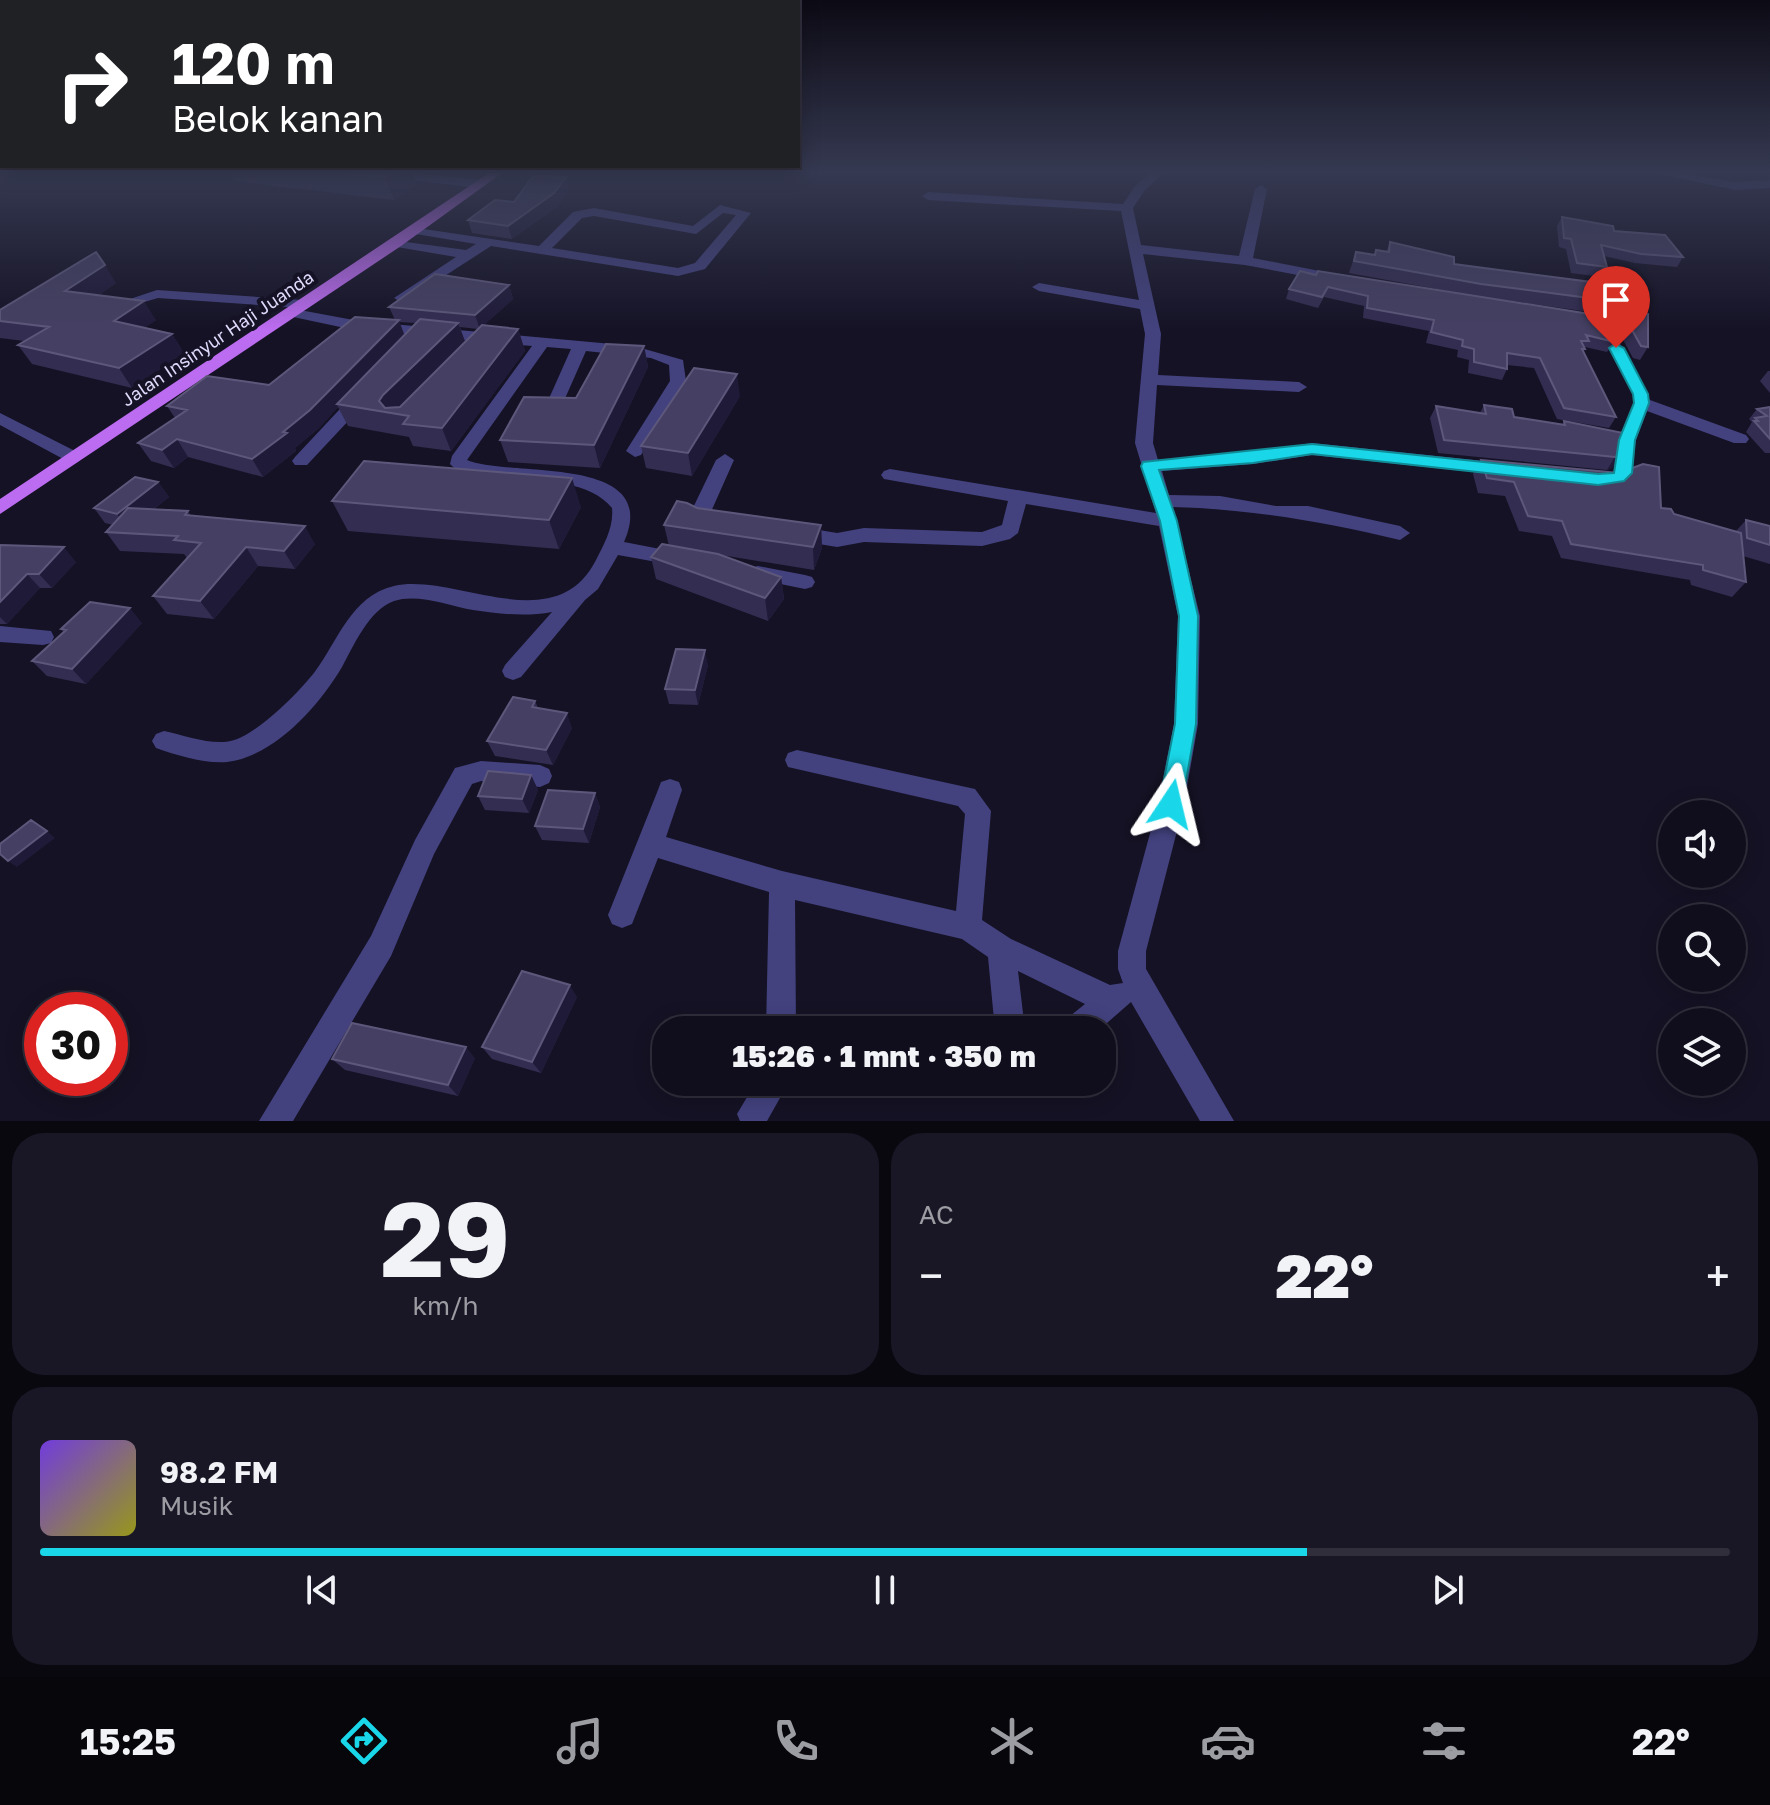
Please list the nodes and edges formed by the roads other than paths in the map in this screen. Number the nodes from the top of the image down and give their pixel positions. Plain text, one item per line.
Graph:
1 (422, 225) edge
2 (567, 225) edge
3 (668, 225) edge
4 (701, 225) edge
5 (734, 225) edge
6 (1131, 225) edge
7 (1253, 225) edge
8 (415, 230) junction
9 (696, 230) junction
10 (725, 236) junction
11 (488, 242) junction
12 (396, 243) junction
13 (1137, 249) junction
14 (542, 250) junction
15 (470, 255) junction
16 (1245, 261) junction
17 (1352, 281) edge
18 (1039, 287) dead end
19 (401, 298) edge
20 (1149, 306) junction
21 (110, 308) edge
22 (296, 308) junction
23 (1559, 314) edge
24 (359, 326) junction
25 (424, 331) junction
26 (543, 342) junction
27 (337, 343) edge
28 (580, 346) junction
29 (403, 353) edge
30 (1150, 380) junction
31 (188, 383) junction
32 (372, 385) edge
33 (1299, 387) dead end
34 (218, 388) edge
35 (1642, 403) junction
36 (551, 412) edge
37 (0, 418) edge
38 (1740, 439) dead end
39 (635, 451) dead end
40 (73, 457) junction
41 (725, 460) dead end
42 (301, 461) dead end
43 (1149, 466) junction
44 (1520, 471) edge
45 (890, 475) dead end
46 (1582, 478) edge
47 (1018, 497) junction
48 (0, 508) edge
49 (1165, 511) junction
50 (724, 524) edge
51 (770, 530) edge
52 (1400, 533) dead end
53 (613, 547) junction
54 (701, 563) edge
55 (731, 569) edge
56 (805, 582) dead end
57 (578, 595) junction
58 (0, 634) edge
59 (43, 637) dead end
60 (513, 671) dead end
61 (164, 741) dead end
62 (797, 760) dead end
63 (540, 776) dead end
64 (670, 790) dead end
65 (651, 844) junction
66 (782, 884) junction
67 (622, 915) dead end
68 (968, 927) junction
69 (1001, 949) junction
70 (1138, 986) junction
71 (1110, 1000) junction
72 (781, 1016) edge
73 (1008, 1016) edge
74 (1091, 1016) edge
75 (765, 1096) edge
76 (753, 1114) dead end
77 (275, 1121) edge
78 (1218, 1121) edge

1 - 8 main road, Jalan Insinyur Haji Juanda
2 - 14 street
3 - 9 street
4 - 9 street
5 - 10 street
6 - 13 street
7 - 16 street
8 - 11 street
8 - 12 main road, Jalan Insinyur Haji Juanda
9 - 10 street
10 - 14 street
11 - 14 street
11 - 15 street
12 - 15 street
12 - 22 main road, Jalan Insinyur Haji Juanda
13 - 16 street
13 - 20 street
15 - 19 street
16 - 17 street
18 - 20 street
20 - 30 street
21 - 22 street
22 - 24 street
22 - 31 main road, Jalan Insinyur Haji Juanda
23 - 35 street
24 - 25 street
24 - 27 street
25 - 26 street
25 - 29 street
26 - 28 street
26 - 53 street
28 - 36 street
28 - 39 street
30 - 33 street
30 - 43 street
31 - 34 street
31 - 40 main road, Jalan Insinyur Haji Juanda
32 - 42 street
35 - 38 street
35 - 46 street
37 - 40 street
40 - 48 main road, Jalan Insinyur Haji Juanda
41 - 50 street
43 - 44 street
43 - 49 street
45 - 47 street
47 - 49 street
47 - 51 street
49 - 52 street
49 - 70 street
53 - 54 street
53 - 57 street
55 - 56 street
57 - 60 street
57 - 61 street
58 - 59 street
62 - 68 street
63 - 77 street
64 - 65 street
65 - 66 street
65 - 67 street
66 - 68 street
66 - 72 street
68 - 69 street
69 - 71 street
69 - 73 street
70 - 71 street
70 - 78 street
71 - 74 street
75 - 76 street

